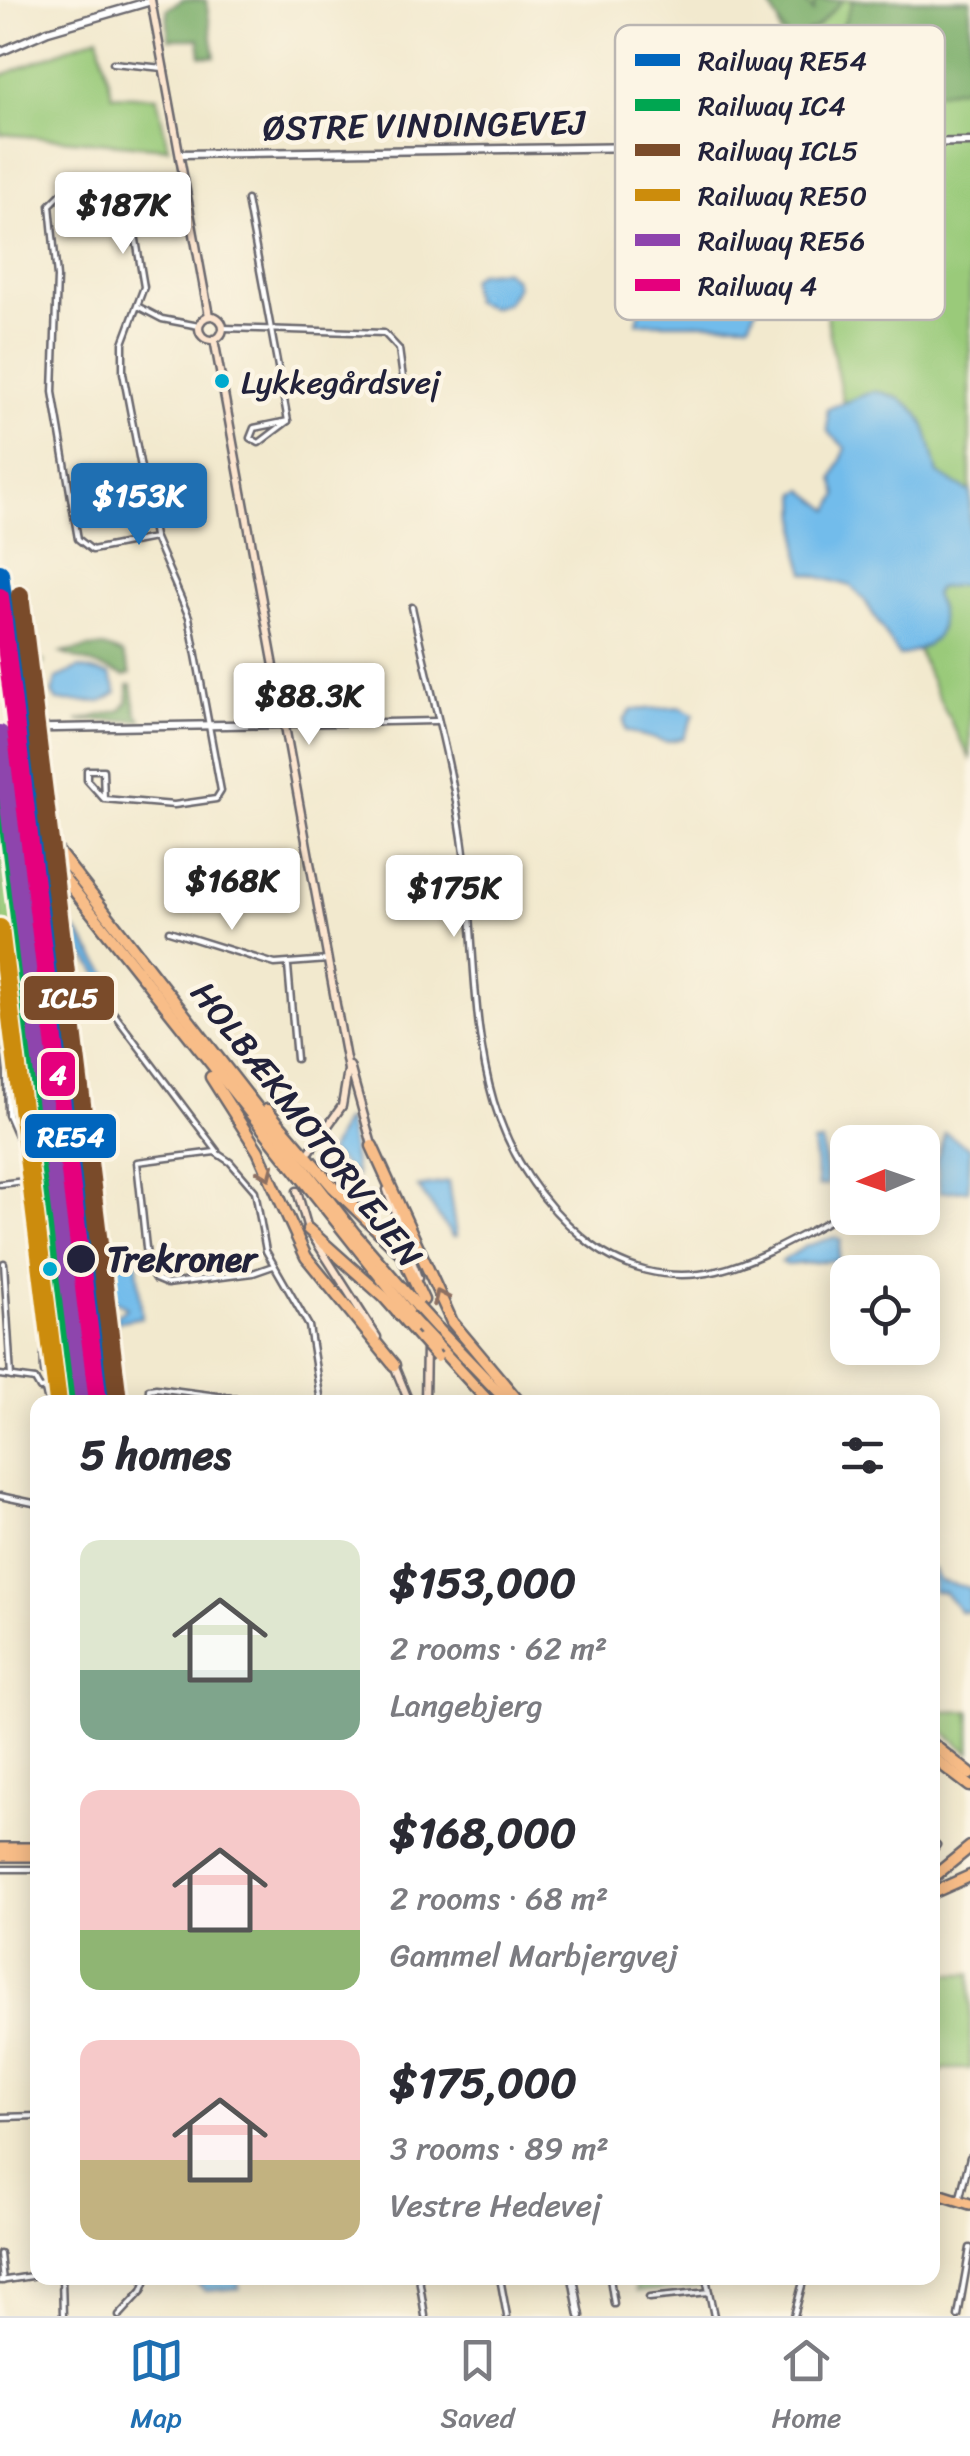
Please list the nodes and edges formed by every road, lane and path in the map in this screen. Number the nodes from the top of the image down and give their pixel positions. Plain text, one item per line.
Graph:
1 (152, 0) edge
2 (0, 52) edge
3 (114, 63) dead end
4 (163, 68) junction
5 (945, 142) edge
6 (970, 142) edge
7 (615, 147) edge
8 (180, 154) junction
9 (248, 200) dead end
10 (139, 307) junction
11 (209, 316) junction
12 (200, 326) junction
13 (223, 328) junction
14 (271, 329) junction
15 (214, 339) junction
16 (405, 393) dead end
17 (288, 421) junction
18 (154, 538) junction
19 (412, 607) dead end
20 (436, 720) junction
21 (209, 724) junction
22 (286, 724) junction
23 (0, 730) edge
24 (0, 777) edge
25 (0, 797) edge
26 (104, 799) junction
27 (169, 931) dead end
28 (328, 960) junction
29 (288, 966) junction
30 (100, 995) dead end
31 (0, 1020) edge
32 (196, 1029) junction
33 (181, 1030) junction
34 (3, 1036) edge
35 (345, 1045) junction
36 (296, 1058) dead end
37 (0, 1111) edge
38 (8, 1111) junction
39 (372, 1146) junction
40 (310, 1151) dead end
41 (218, 1153) junction
42 (33, 1180) junction
43 (0, 1184) edge
44 (297, 1191) dead end
45 (830, 1220) edge
46 (39, 1223) dead end
47 (308, 1228) junction
48 (42, 1250) dead end
49 (4, 1263) dead end
50 (273, 1266) junction
51 (3, 1275) edge
52 (421, 1304) junction
53 (420, 1333) junction
54 (394, 1365) junction
55 (44, 1372) junction
56 (0, 1375) edge
57 (11, 1376) junction
58 (35, 1380) junction
59 (45, 1390) junction
60 (46, 1395) edge
61 (149, 1395) edge
62 (196, 1395) edge
63 (320, 1395) edge
64 (406, 1395) edge
65 (425, 1395) edge
66 (479, 1395) edge
67 (501, 1395) edge
68 (513, 1395) edge
69 (0, 1496) edge
70 (30, 1502) edge
71 (940, 1750) edge
72 (940, 1763) edge
73 (970, 1774) edge
74 (970, 1786) edge
75 (970, 1847) edge
76 (0, 1848) edge
77 (30, 1851) edge
78 (30, 1853) edge
79 (0, 1856) edge
80 (0, 1869) edge
81 (30, 1869) edge
82 (940, 1871) edge
83 (970, 1876) edge
84 (940, 1889) edge
85 (30, 2116) edge
86 (0, 2117) edge
87 (970, 2157) edge
88 (940, 2194) edge
89 (964, 2202) edge
90 (970, 2248) edge
91 (0, 2254) edge
92 (30, 2276) edge
93 (1, 2281) edge
94 (62, 2285) edge
95 (144, 2285) edge
96 (420, 2285) edge
97 (501, 2285) edge
98 (574, 2285) edge
99 (611, 2285) edge
100 (708, 2285) edge
101 (802, 2285) edge
102 (709, 2292) junction
103 (649, 2298) dead end
104 (614, 2304) dead end
105 (63, 2316) edge
106 (119, 2316) edge
107 (424, 2316) edge
108 (507, 2316) edge
109 (580, 2316) edge
110 (714, 2316) edge
111 (794, 2316) edge
112 (958, 2316) edge

1 - 2 street
1 - 4 main road
3 - 4 street
4 - 8 main road
5 - 6 street, ØSTRE VINDINGEVEJ
7 - 8 street, ØSTRE VINDINGEVEJ
8 - 11 main road
9 - 14 street
10 - 12 street
10 - 18 street
10 - 18 street
11 - 12 main road
11 - 13 main road
12 - 15 main road
13 - 14 street
13 - 15 main road
14 - 16 street
14 - 17 street
15 - 22 main road
17 - 17 street
18 - 21 street
19 - 20 street
20 - 22 street
20 - 45 street
21 - 22 street
21 - 23 street
21 - 26 street
22 - 28 main road
24 - 32 highway, HOLBÆKMOTORVEJEN
25 - 33 highway, HOLBÆKMOTORVEJEN
26 - 26 street
27 - 29 street
28 - 29 street
28 - 35 main road
29 - 36 street
30 - 41 street
31 - 34 street
32 - 52 highway, HOLBÆKMOTORVEJEN
32 - 52 highway
33 - 53 highway, HOLBÆKMOTORVEJEN
33 -> 54 highway
34 - 38 street
35 - 39 main road
35 - 40 main road
37 - 38 street
38 - 42 street
39 - 52 main road
68 -> 39 highway
41 - 50 street
41 - 50 street
42 - 43 street
42 - 46 street
44 - 47 main road
47 - 53 highway
47 - 54 main road
48 - 55 street
49 - 51 street
50 - 63 street
51 - 57 street
52 - 65 main road
52 - 67 highway, HOLBÆKMOTORVEJEN, bridge
53 - 66 highway, HOLBÆKMOTORVEJEN, bridge
54 - 64 main road
55 - 58 street
55 - 59 street
56 - 57 street
57 - 58 street
58 - 59 street
59 - 60 street
61 - 62 street
69 - 70 street
71 - 73 highway
72 - 74 highway
75 - 82 highway
76 - 77 main road
78 - 79 main road
80 - 81 street
83 - 84 highway
85 - 86 street
87 - 89 street
88 - 89 main road
90 - 112 street
91 - 93 street
92 - 93 street
94 - 105 street
95 - 106 street
96 - 107 street
97 - 108 street
98 - 109 street
99 - 104 street
100 - 102 street
101 - 111 street
102 - 103 street
102 - 110 street

